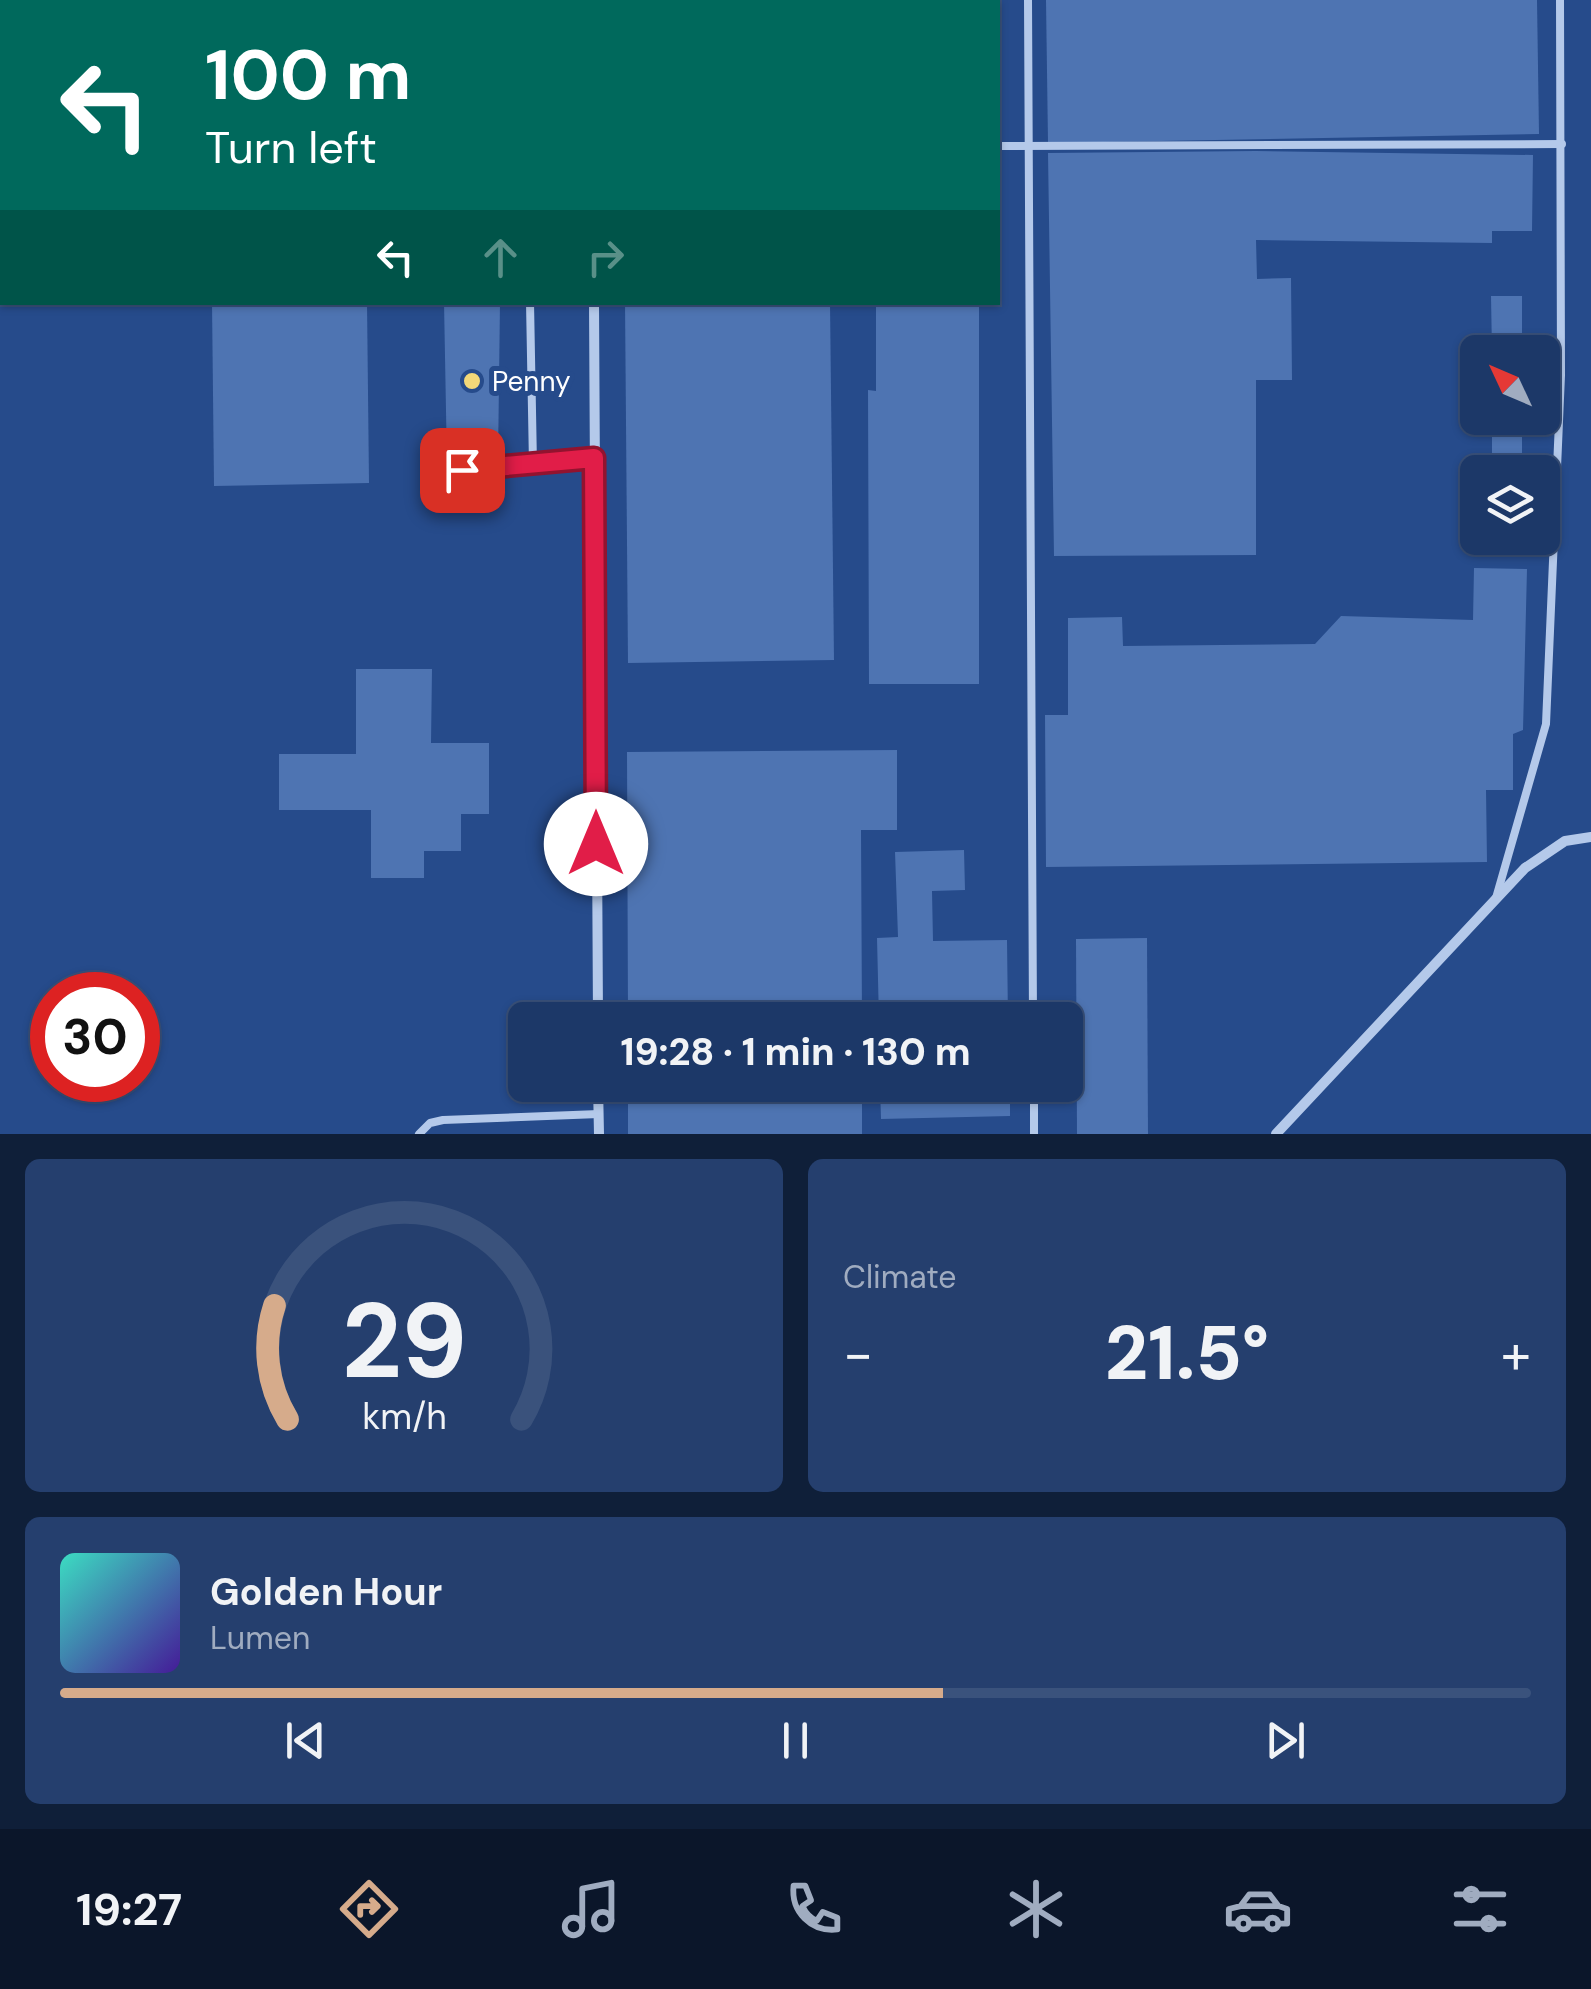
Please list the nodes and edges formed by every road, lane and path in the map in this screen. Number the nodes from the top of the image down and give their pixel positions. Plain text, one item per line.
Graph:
1 (1028, 0) edge
2 (1560, 0) edge
3 (1562, 144) junction
4 (1000, 146) edge
5 (1028, 148) junction
6 (530, 305) edge
7 (594, 305) edge
8 (594, 458) junction
9 (532, 465) junction
10 (426, 473) dead end
11 (1591, 837) edge
12 (1496, 898) junction
13 (598, 1002) edge
14 (1034, 1002) edge
15 (599, 1102) edge
16 (1034, 1102) edge
17 (599, 1114) junction
18 (419, 1134) edge
19 (599, 1134) edge
20 (1034, 1134) edge
21 (1276, 1134) edge

1 - 5 lane
2 - 3 lane
3 - 5 lane
3 - 12 lane
4 - 5 lane
5 - 14 lane
6 - 9 lane
7 - 8 street
8 - 9 lane
8 - 13 street
9 - 10 lane
11 - 12 street
12 - 21 street
15 - 17 street
16 - 20 lane
17 - 18 lane
17 - 19 street

